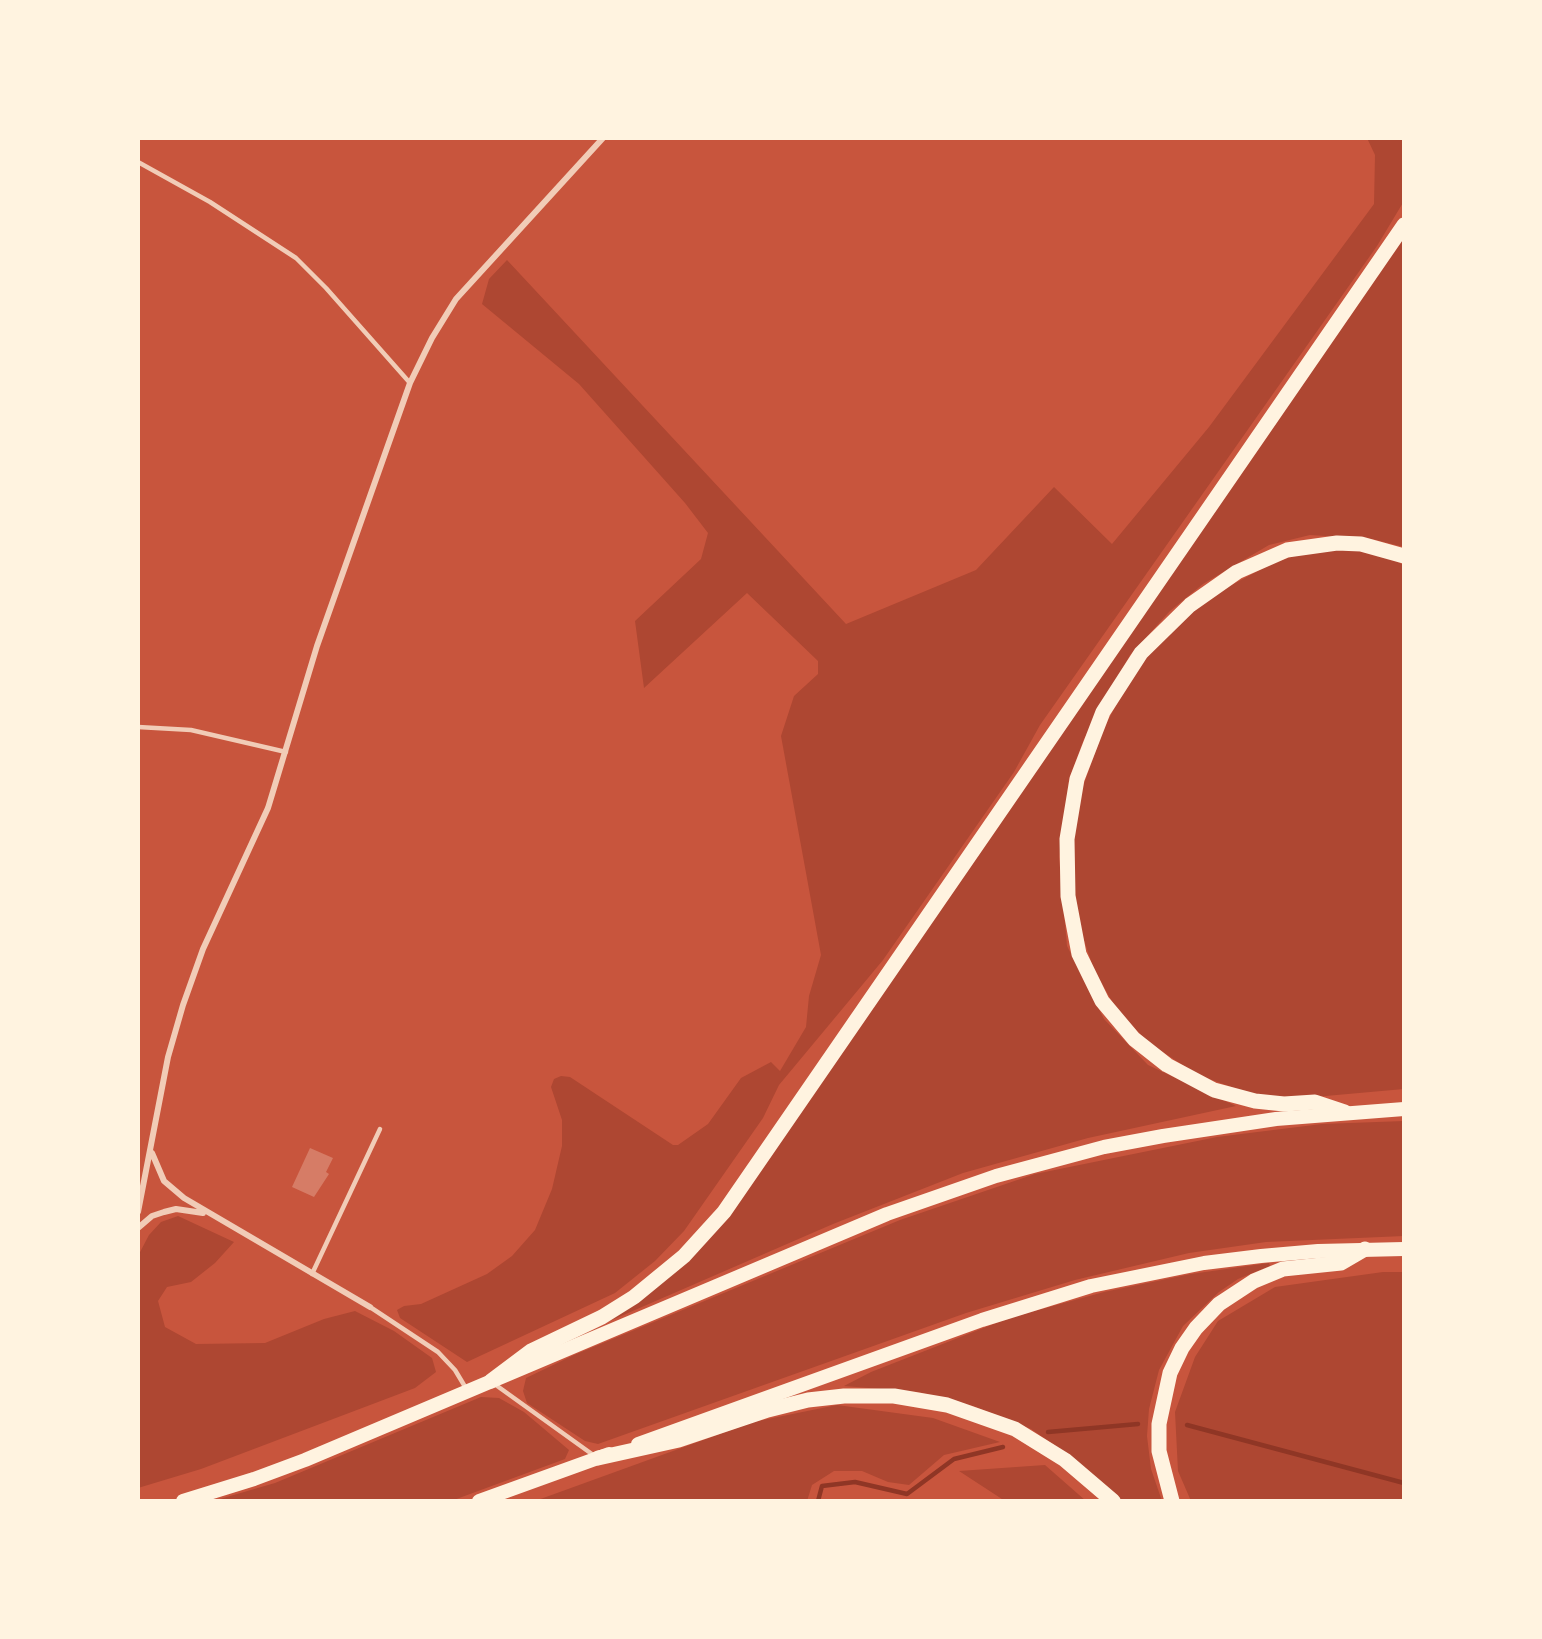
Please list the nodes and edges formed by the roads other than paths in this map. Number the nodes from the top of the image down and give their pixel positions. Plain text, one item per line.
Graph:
1 (603, 138) edge
2 (138, 162) edge
3 (1404, 225) edge
4 (410, 383) junction
5 (1404, 556) edge
6 (138, 727) edge
7 (286, 752) junction
8 (1404, 1109) edge
9 (1346, 1112) junction
10 (380, 1129) dead end
11 (151, 1147) junction
12 (138, 1212) edge
13 (209, 1214) junction
14 (138, 1228) edge
15 (1365, 1249) junction
16 (1404, 1249) edge
17 (312, 1274) junction
18 (370, 1307) joint
19 (491, 1382) junction
20 (468, 1391) junction
21 (598, 1458) junction
22 (183, 1501) edge
23 (479, 1501) edge
24 (1113, 1501) edge
25 (1172, 1501) edge

1 - 4 street
2 - 4 lane
3 - 19 highway
4 - 7 street
5 - 9 highway
6 - 7 lane
7 - 11 street
8 - 9 highway
9 - 19 highway
10 - 17 lane
11 - 12 street
11 - 13 street
13 - 14 street
13 - 17 street
15 - 16 highway
15 - 21 highway
15 - 25 highway
17 - 18 street
18 - 20 lane
19 - 20 highway
19 - 21 lane
20 - 22 highway
21 - 23 highway
21 - 24 highway

